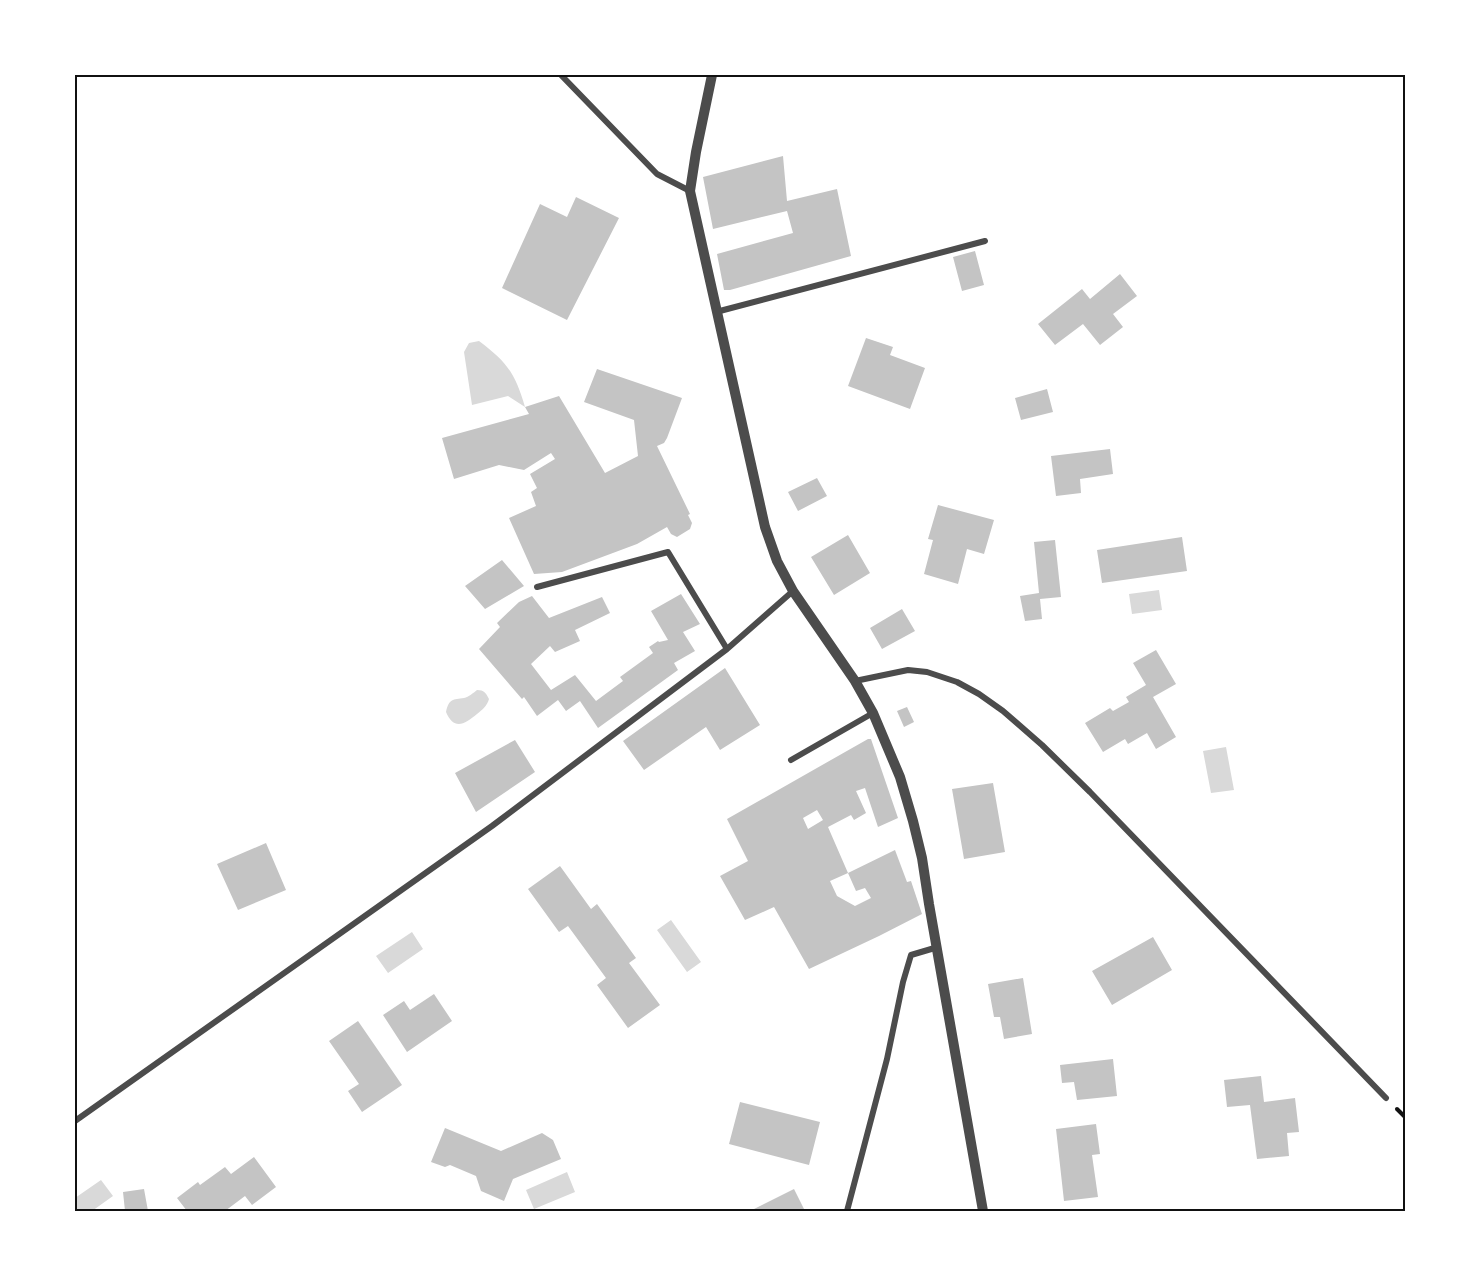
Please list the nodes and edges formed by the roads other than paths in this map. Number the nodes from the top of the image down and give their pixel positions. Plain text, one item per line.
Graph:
1 (561, 75) edge
2 (712, 75) edge
3 (690, 191) junction
4 (985, 241) dead end
5 (716, 312) junction
6 (537, 587) dead end
7 (793, 591) junction
8 (727, 649) junction
9 (855, 681) junction
10 (873, 713) junction
11 (791, 760) dead end
12 (938, 947) junction
13 (1386, 1098) dead end
14 (75, 1121) edge
15 (848, 1211) edge
16 (983, 1211) edge

1 - 3 street
2 - 3 street
3 - 5 street
4 - 5 street
5 - 7 street
6 - 8 street
7 - 8 street
7 - 9 street
8 - 14 street
9 - 10 street
9 - 13 street
10 - 11 street
10 - 12 street
12 - 15 street
12 - 16 street

